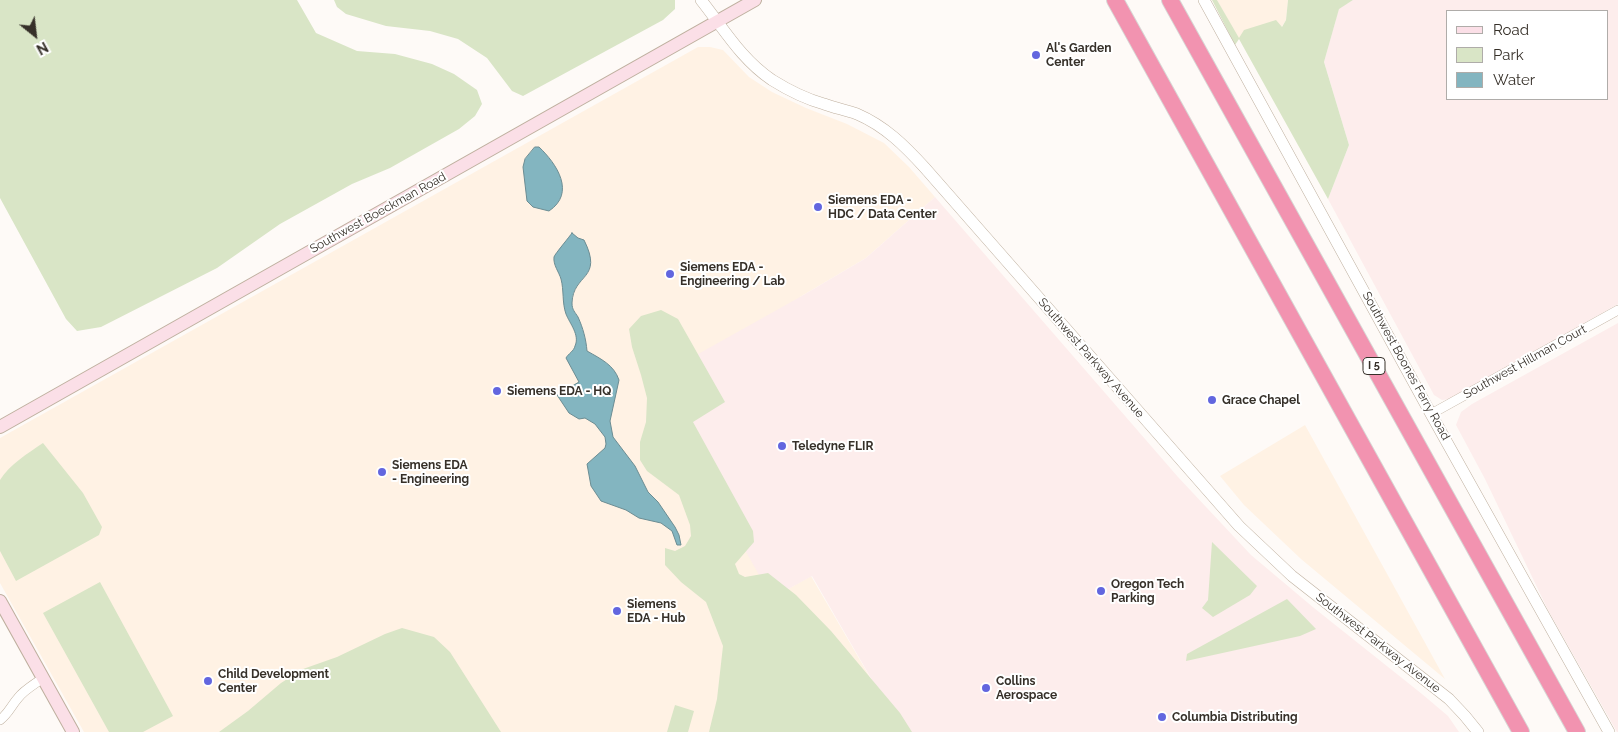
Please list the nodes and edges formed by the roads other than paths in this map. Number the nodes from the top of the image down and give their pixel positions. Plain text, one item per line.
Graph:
1 (702, 0) edge
2 (755, 0) edge
3 (1115, 0) edge
4 (1170, 0) edge
5 (1204, 0) edge
6 (717, 21) junction
7 (1618, 310) edge
8 (1431, 414) junction
9 (0, 427) edge
10 (0, 601) edge
11 (43, 678) junction
12 (0, 720) edge
13 (73, 732) edge
14 (1478, 732) edge
15 (1521, 732) edge
16 (1577, 732) edge
17 (1609, 732) edge

1 - 6 street, Southwest Parkway Avenue
2 - 6 main road, Southwest Boeckman Road
3 - 15 highway
4 - 16 highway, I 5
5 - 8 street, Southwest Boones Ferry Road
6 - 9 main road, Southwest Boeckman Road
6 - 14 street, Southwest Parkway Avenue
7 - 8 street, Southwest Hillman Court
8 - 17 street, Southwest Boones Ferry Road
10 - 11 main road
11 - 12 street
11 - 13 main road

